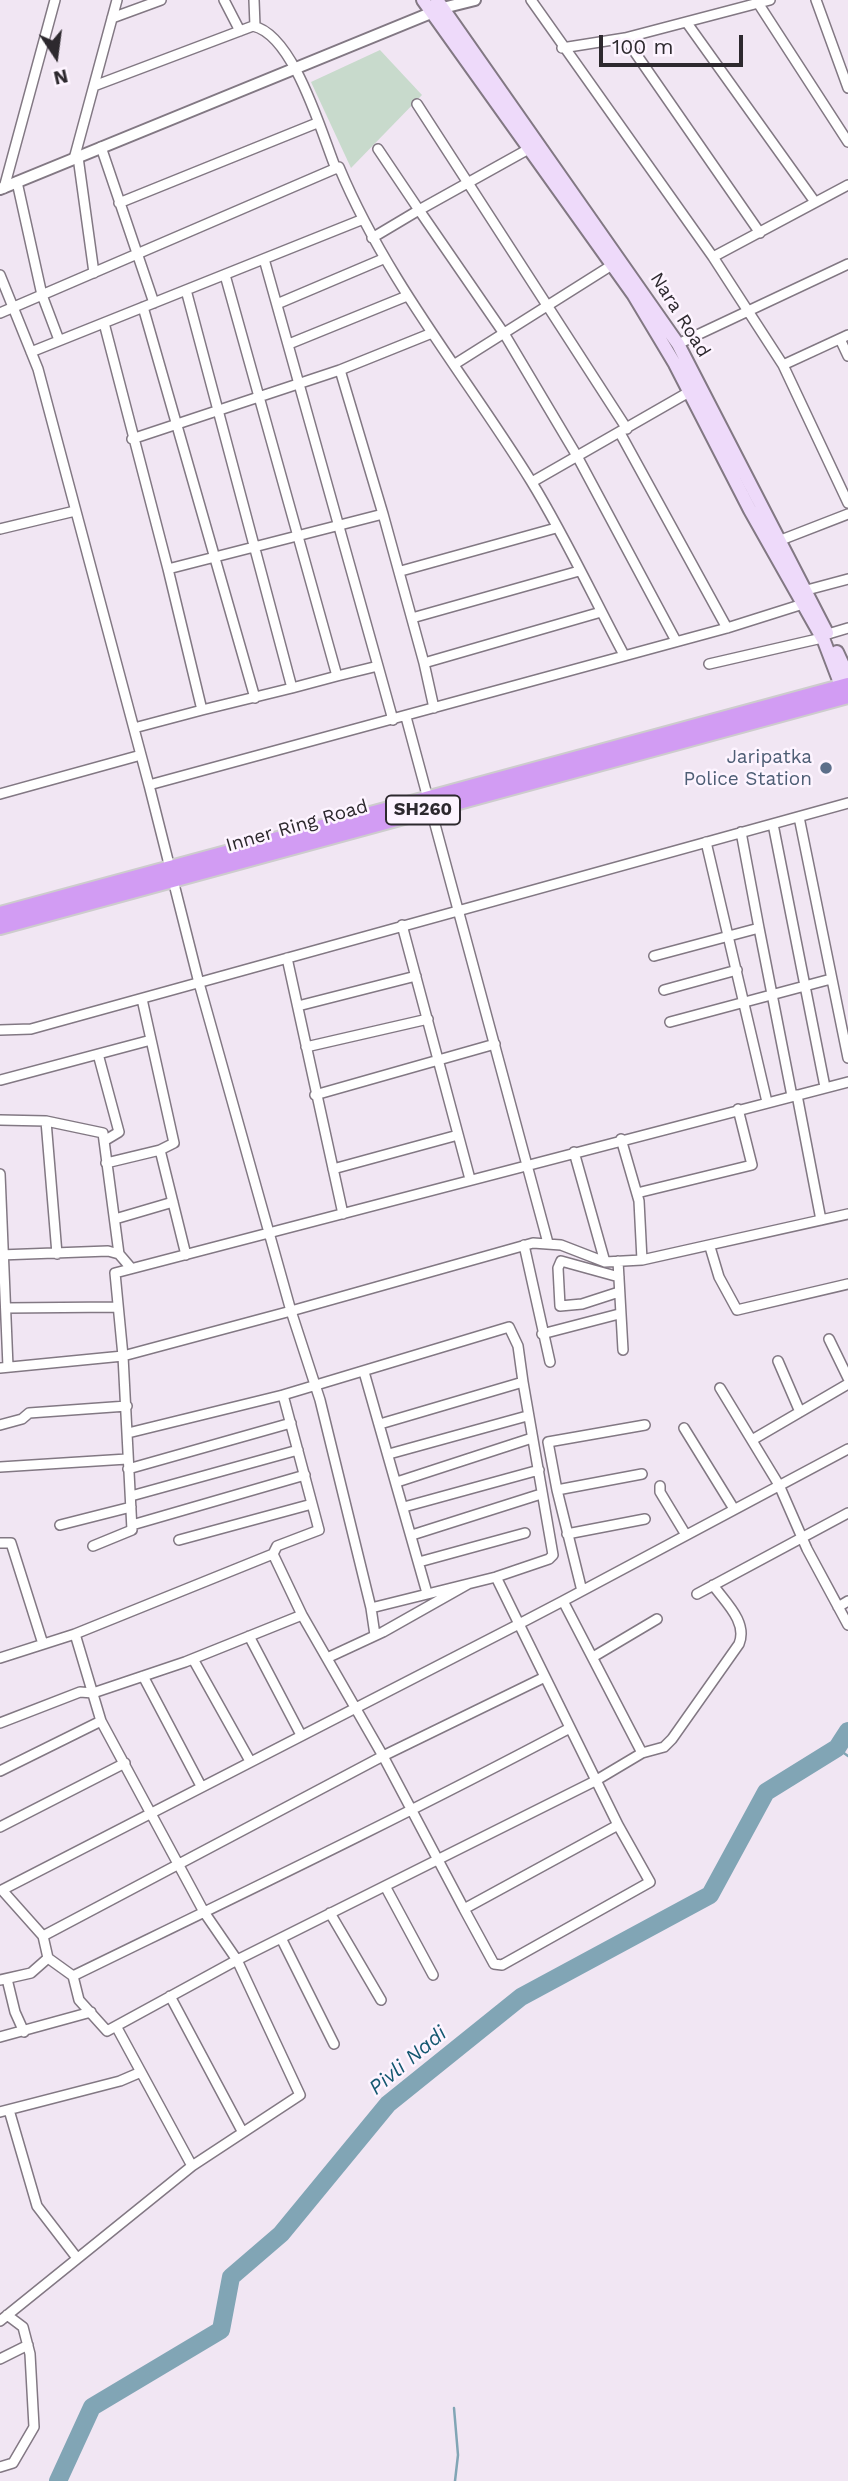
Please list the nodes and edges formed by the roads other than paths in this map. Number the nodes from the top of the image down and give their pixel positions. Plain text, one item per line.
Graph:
1 (55, 0) edge
2 (117, 0) edge
3 (158, 0) edge
4 (224, 0) edge
5 (254, 0) edge
6 (423, 0) edge
7 (475, 0) edge
8 (531, 0) edge
9 (770, 0) edge
10 (816, 0) edge
11 (758, 2) junction
12 (437, 7) edge
13 (112, 18) junction
14 (687, 23) junction
15 (255, 26) junction
16 (240, 30) junction
17 (625, 38) junction
18 (562, 48) junction
19 (295, 69) junction
20 (94, 86) junction
21 (848, 88) edge
22 (417, 104) dead end
23 (317, 123) junction
24 (848, 142) edge
25 (534, 146) junction
26 (101, 147) junction
27 (378, 149) dead end
28 (76, 158) junction
29 (336, 169) junction
30 (17, 182) junction
31 (470, 184) junction
32 (848, 186) edge
33 (2, 188) edge
34 (815, 202) junction
35 (119, 203) junction
36 (419, 210) junction
37 (361, 219) junction
38 (760, 233) junction
39 (372, 238) junction
40 (136, 256) junction
41 (713, 257) junction
42 (383, 259) junction
43 (264, 260) junction
44 (848, 264) edge
45 (612, 265) junction
46 (94, 273) junction
47 (0, 275) edge
48 (225, 275) junction
49 (186, 290) junction
50 (42, 295) junction
51 (407, 296) junction
52 (154, 303) junction
53 (277, 304) junction
54 (550, 306) junction
55 (143, 307) junction
56 (13, 308) junction
57 (750, 312) junction
58 (0, 313) edge
59 (104, 323) junction
60 (432, 333) junction
61 (505, 335) junction
62 (844, 337) edge
63 (59, 340) junction
64 (289, 344) junction
65 (678, 344) junction
66 (31, 352) junction
67 (848, 356) edge
68 (455, 364) junction
69 (783, 365) junction
70 (340, 370) junction
71 (300, 382) junction
72 (689, 392) junction
73 (256, 397) junction
74 (217, 410) junction
75 (177, 424) junction
76 (624, 431) junction
77 (132, 439) junction
78 (577, 456) junction
79 (532, 482) junction
80 (848, 503) edge
81 (75, 512) junction
82 (383, 514) junction
83 (848, 514) edge
84 (341, 526) junction
85 (556, 528) junction
86 (0, 529) edge
87 (297, 538) junction
88 (781, 540) junction
89 (255, 548) junction
90 (214, 558) junction
91 (168, 569) junction
92 (401, 571) junction
93 (579, 571) junction
94 (848, 579) edge
95 (807, 590) junction
96 (803, 604) junction
97 (601, 612) junction
98 (412, 618) junction
99 (727, 628) junction
100 (848, 628) edge
101 (825, 636) junction
102 (677, 641) junction
103 (624, 655) junction
104 (424, 663) junction
105 (709, 664) dead end
106 (378, 666) junction
107 (337, 676) junction
108 (292, 688) junction
109 (847, 691) edge
110 (255, 698) junction
111 (434, 708) junction
112 (202, 710) junction
113 (405, 717) junction
114 (393, 720) junction
115 (134, 728) junction
116 (141, 755) junction
117 (149, 785) junction
118 (0, 794) edge
119 (428, 803) junction
120 (848, 803) edge
121 (799, 817) junction
122 (773, 824) junction
123 (741, 832) junction
124 (706, 842) junction
125 (171, 875) junction
126 (460, 909) junction
127 (0, 914) edge
128 (402, 925) junction
129 (0, 927) edge
130 (759, 928) junction
131 (730, 936) junction
132 (654, 956) dead end
133 (287, 958) junction
134 (737, 970) junction
135 (416, 976) junction
136 (831, 979) junction
137 (199, 983) junction
138 (804, 986) junction
139 (664, 990) dead end
140 (773, 993) junction
141 (142, 999) junction
142 (744, 1004) junction
143 (298, 1006) junction
144 (428, 1019) junction
145 (670, 1022) dead end
146 (0, 1030) edge
147 (151, 1040) junction
148 (495, 1044) junction
149 (306, 1047) junction
150 (99, 1054) junction
151 (848, 1058) edge
152 (439, 1061) junction
153 (1, 1080) edge
154 (848, 1082) edge
155 (825, 1087) junction
156 (315, 1095) junction
157 (794, 1095) junction
158 (767, 1102) junction
159 (738, 1109) junction
160 (0, 1120) edge
161 (46, 1121) junction
162 (458, 1135) junction
163 (621, 1139) junction
164 (104, 1141) junction
165 (160, 1150) junction
166 (574, 1152) junction
167 (106, 1163) junction
168 (526, 1164) junction
169 (332, 1169) junction
170 (0, 1174) edge
171 (470, 1179) junction
172 (637, 1194) junction
173 (173, 1202) junction
174 (343, 1214) junction
175 (848, 1214) edge
176 (115, 1219) junction
177 (821, 1220) junction
178 (269, 1234) junction
179 (552, 1244) junction
180 (524, 1245) junction
181 (710, 1247) junction
182 (58, 1254) junction
183 (118, 1254) junction
184 (2, 1255) edge
185 (187, 1255) junction
186 (642, 1260) junction
187 (618, 1261) junction
188 (561, 1262) junction
189 (605, 1262) junction
190 (131, 1268) junction
191 (619, 1277) junction
192 (848, 1284) edge
193 (619, 1292) junction
194 (118, 1307) junction
195 (6, 1308) junction
196 (290, 1311) junction
197 (619, 1314) junction
198 (542, 1334) junction
199 (830, 1339) dead end
200 (623, 1350) dead end
201 (123, 1356) junction
202 (778, 1361) dead end
203 (550, 1362) dead end
204 (4, 1367) edge
205 (364, 1372) junction
206 (848, 1378) edge
207 (523, 1382) junction
208 (848, 1384) edge
209 (314, 1386) junction
210 (720, 1388) dead end
211 (283, 1395) junction
212 (127, 1406) junction
213 (800, 1412) junction
214 (527, 1416) junction
215 (291, 1423) junction
216 (0, 1424) edge
217 (380, 1424) junction
218 (645, 1425) dead end
219 (684, 1428) dead end
220 (128, 1433) junction
221 (532, 1438) junction
222 (752, 1440) junction
223 (848, 1448) edge
224 (298, 1450) junction
225 (389, 1454) junction
226 (127, 1464) junction
227 (0, 1467) edge
228 (539, 1470) junction
229 (642, 1474) dead end
230 (305, 1475) junction
231 (397, 1482) junction
232 (779, 1485) junction
233 (660, 1486) dead end
234 (557, 1490) junction
235 (541, 1494) junction
236 (131, 1496) junction
237 (312, 1504) junction
238 (131, 1507) junction
239 (404, 1507) junction
240 (734, 1509) junction
241 (848, 1513) edge
242 (645, 1518) dead end
243 (60, 1525) dead end
244 (132, 1525) junction
245 (525, 1533) dead end
246 (567, 1534) junction
247 (412, 1535) junction
248 (686, 1535) junction
249 (803, 1539) junction
250 (179, 1540) dead end
251 (0, 1543) edge
252 (93, 1546) dead end
253 (272, 1554) junction
254 (419, 1562) junction
255 (495, 1577) junction
256 (472, 1580) junction
257 (713, 1585) junction
258 (582, 1591) junction
259 (427, 1593) junction
260 (697, 1594) dead end
261 (563, 1601) junction
262 (848, 1601) edge
263 (838, 1607) junction
264 (371, 1608) junction
265 (302, 1615) junction
266 (657, 1619) dead end
267 (519, 1624) junction
268 (848, 1625) edge
269 (75, 1634) junction
270 (375, 1635) junction
271 (249, 1636) junction
272 (43, 1644) junction
273 (593, 1657) junction
274 (0, 1658) edge
275 (327, 1658) junction
276 (194, 1659) junction
277 (143, 1676) junction
278 (545, 1677) junction
279 (93, 1693) junction
280 (355, 1708) junction
281 (101, 1721) junction
282 (0, 1723) edge
283 (569, 1728) junction
284 (301, 1735) junction
285 (642, 1753) junction
286 (383, 1756) junction
287 (250, 1761) junction
288 (125, 1763) junction
289 (0, 1772) edge
290 (595, 1781) junction
291 (201, 1786) junction
292 (150, 1811) junction
293 (412, 1811) junction
294 (618, 1825) junction
295 (0, 1827) edge
296 (439, 1859) junction
297 (178, 1863) junction
298 (385, 1886) junction
299 (1, 1887) edge
300 (464, 1909) junction
301 (204, 1912) junction
302 (330, 1913) junction
303 (43, 1936) junction
304 (281, 1938) junction
305 (48, 1958) junction
306 (237, 1960) junction
307 (433, 1975) dead end
308 (73, 1976) junction
309 (4, 1980) edge
310 (170, 1996) junction
311 (381, 2000) dead end
312 (91, 2012) junction
313 (116, 2026) junction
314 (24, 2032) junction
315 (0, 2037) edge
316 (334, 2044) dead end
317 (141, 2072) junction
318 (4, 2111) edge
319 (242, 2131) junction
320 (192, 2166) junction
321 (77, 2258) junction
322 (4, 2318) edge
323 (27, 2346) junction
324 (0, 2359) edge
325 (0, 2467) edge

1 - 33 street
2 - 13 street
3 - 13 street
4 - 16 street
5 - 15 street
6 - 12 main road, Nara Road
7 - 12 street
8 - 18 street
9 - 11 street
10 - 21 street
11 - 14 street
11 - 24 street
12 - 19 street
12 - 25 main road, Nara Road
13 - 20 street
14 - 17 street
14 - 34 street
15 - 16 street
15 - 19 street
16 - 20 street
17 - 18 street
17 - 38 street
18 - 41 street
19 - 23 street
19 - 26 street
20 - 28 street
22 - 31 street
23 - 29 street
23 - 35 street
25 - 31 street
25 - 45 main road, Nara Road
25 - 65 main road, Nara Road
26 - 28 street
26 - 35 street
27 - 36 street
28 - 30 street
28 - 46 street
29 - 37 street
29 - 40 street
30 - 33 street
30 - 50 street
31 - 36 street
31 - 54 street
32 - 34 street
34 - 38 street
35 - 40 street
36 - 39 street
36 - 61 street
37 - 39 street
37 - 43 street
38 - 41 street
39 - 42 street
40 - 46 street
40 - 52 street
41 - 57 street
42 - 51 street
42 - 53 street
43 - 48 street
43 - 53 street
44 - 57 street
45 - 54 street
45 - 72 main road, Nara Road
46 - 50 street
47 - 56 street
48 - 49 street
48 - 73 street
49 - 52 street
49 - 74 street
50 - 56 street
50 - 63 street
51 - 60 street
51 - 64 street
52 - 55 street
53 - 64 street
54 - 61 street
54 - 76 street
55 - 59 street
55 - 75 street
56 - 58 street
56 - 66 street
57 - 65 street
57 - 69 street
59 - 63 street
59 - 77 street
60 - 68 street
60 - 70 street
61 - 68 street
61 - 78 street
62 - 67 street
62 - 69 street
63 - 66 street
64 - 71 street
65 - 88 main road, Nara Road
66 - 81 street
68 - 79 street
69 - 80 street
70 - 71 street
70 - 82 street
71 - 73 street
71 - 84 street
72 - 76 street
72 - 96 main road, Nara Road
73 - 74 street
73 - 87 street
74 - 75 street
74 - 89 street
75 - 77 street
75 - 90 street
76 - 78 street
76 - 99 street
77 - 91 street
78 - 79 street
78 - 102 street
79 - 85 street
81 - 86 street
81 - 115 street
82 - 84 street
82 - 92 street
83 - 88 street
84 - 87 street
84 - 106 street
85 - 92 street
85 - 93 street
87 - 89 street
87 - 107 street
88 - 95 main road, Nara Road
89 - 90 street
89 - 108 street
90 - 91 street
90 - 110 street
91 - 112 street
92 - 98 street
93 - 97 street
93 - 98 street
94 - 95 street
95 - 101 main road, Nara Road
96 - 99 street
96 - 101 main road, Nara Road
97 - 103 street
97 - 104 street
98 - 104 street
99 - 102 street
100 - 101 street
101 - 105 street
101 - 109 main road, Nara Road
102 - 103 street
103 - 111 street
104 - 111 street
106 - 107 street
106 - 114 street
107 - 108 street
108 - 110 street
109 - 119 highway, Inner Ring Road
110 - 112 street
111 - 113 street
112 - 115 street
113 - 114 street
113 - 119 street
114 - 117 street
115 - 116 street
116 - 117 street
116 - 118 street
117 - 125 street
119 - 125 highway, Inner Ring Road
119 - 126 street
120 - 121 street
121 - 122 street
121 - 136 street
122 - 123 street
122 - 138 street
123 - 124 street
123 - 130 street
124 - 126 street
124 - 131 street
125 - 127 highway, Inner Ring Road
125 - 129 highway, Inner Ring Road
125 - 137 street
126 - 128 street
126 - 148 street
128 - 133 street
128 - 135 street
130 - 131 street
130 - 140 street
131 - 132 street
131 - 134 street
133 - 137 street
133 - 143 street
134 - 139 street
134 - 142 street
135 - 143 street
135 - 144 street
136 - 138 street
136 - 151 street
137 - 141 street
137 - 178 street
138 - 140 street
138 - 155 street
140 - 142 street
140 - 157 street
141 - 146 street
141 - 147 street
142 - 145 street
142 - 158 street
143 - 149 street
144 - 149 street
144 - 152 street
147 - 150 street
147 - 165 street
148 - 152 street
148 - 168 street
149 - 156 street
150 - 153 street
150 - 164 street
152 - 156 street
152 - 162 street
154 - 155 street
155 - 157 street
156 - 169 street
157 - 158 street
157 - 177 street
158 - 159 street
159 - 163 street
159 - 172 street
160 - 161 street
161 - 164 street
161 - 182 street
162 - 169 street
162 - 171 street
163 - 166 street
163 - 172 street
164 - 167 street
165 - 167 street
165 - 173 street
166 - 168 street
166 - 189 street
167 - 176 street
168 - 171 street
168 - 179 street
169 - 174 street
170 - 184 street
171 - 174 street
172 - 186 street
173 - 176 street
173 - 185 street
174 - 178 street
175 - 177 street
176 - 183 street
177 - 181 street
178 - 185 street
178 - 196 street
179 - 180 street
179 - 188 street
179 - 189 street
180 - 196 street
180 - 198 street
181 - 186 street
181 - 192 street
182 - 183 street
182 - 184 street
183 - 190 street
184 - 195 street
185 - 190 street
186 - 187 street
187 - 189 street
187 - 191 street
188 - 191 street
188 - 193 street
190 - 194 street
191 - 193 street
193 - 197 street
194 - 195 street
194 - 201 street
195 - 204 street
196 - 201 street
196 - 209 street
197 - 198 street
197 - 200 street
198 - 203 street
199 - 206 street
201 - 204 street
201 - 212 street
202 - 213 street
205 - 207 street
205 - 209 street
205 - 217 street
207 - 214 street
207 - 217 street
208 - 213 street
209 - 211 street
209 - 264 street
210 - 222 street
211 - 215 street
211 - 220 street
212 - 216 street
212 - 220 street
213 - 222 street
214 - 221 street
214 - 225 street
215 - 224 street
215 - 226 street
217 - 225 street
218 - 234 street
219 - 240 street
220 - 226 street
221 - 228 street
221 - 231 street
222 - 232 street
223 - 232 street
224 - 230 street
224 - 236 street
225 - 231 street
226 - 227 street
226 - 236 street
228 - 235 street
228 - 239 street
229 - 234 street
230 - 237 street
230 - 244 street
231 - 239 street
232 - 240 street
232 - 249 street
233 - 248 street
234 - 246 street
235 - 247 street
235 - 255 street
236 - 238 street
237 - 250 street
237 - 253 street
238 - 243 street
238 - 244 street
239 - 247 street
240 - 248 street
241 - 249 street
242 - 246 street
244 - 252 street
245 - 254 street
246 - 258 street
247 - 254 street
248 - 258 street
249 - 257 street
249 - 263 street
251 - 272 street
253 - 265 street
253 - 269 street
254 - 259 street
255 - 256 street
255 - 267 street
256 - 259 street
256 - 270 street
257 - 260 street
257 - 285 street
258 - 261 street
259 - 264 street
261 - 267 street
261 - 273 street
262 - 263 street
263 - 268 street
264 - 270 street
265 - 271 street
265 - 275 street
266 - 273 street
267 - 278 street
267 - 280 street
269 - 272 street
269 - 279 street
270 - 275 street
271 - 276 street
271 - 284 street
272 - 274 street
273 - 285 street
275 - 280 street
276 - 277 street
276 - 287 street
277 - 279 street
277 - 291 street
278 - 283 street
278 - 286 street
279 - 281 street
279 - 282 street
280 - 284 street
280 - 286 street
281 - 288 street
281 - 289 street
283 - 290 street
283 - 293 street
284 - 287 street
285 - 290 street
286 - 293 street
286 - 297 street
287 - 291 street
288 - 292 street
288 - 295 street
290 - 294 street
290 - 296 street
291 - 292 street
292 - 297 street
292 - 299 street
293 - 296 street
293 - 301 street
294 - 300 street
294 - 300 street
296 - 298 street
296 - 300 street
297 - 301 street
297 - 303 street
298 - 302 street
298 - 307 street
299 - 303 street
301 - 306 street
301 - 308 street
302 - 304 street
302 - 311 street
303 - 305 street
304 - 306 street
304 - 316 street
305 - 308 street
305 - 309 street
306 - 310 street
306 - 319 street
308 - 312 street
309 - 314 street
310 - 313 street
310 - 319 street
312 - 313 street
312 - 314 street
313 - 317 street
314 - 315 street
317 - 318 street
317 - 320 street
318 - 321 street
319 - 320 street
320 - 321 street
321 - 322 street
322 - 323 street
323 - 324 street
323 - 325 street

